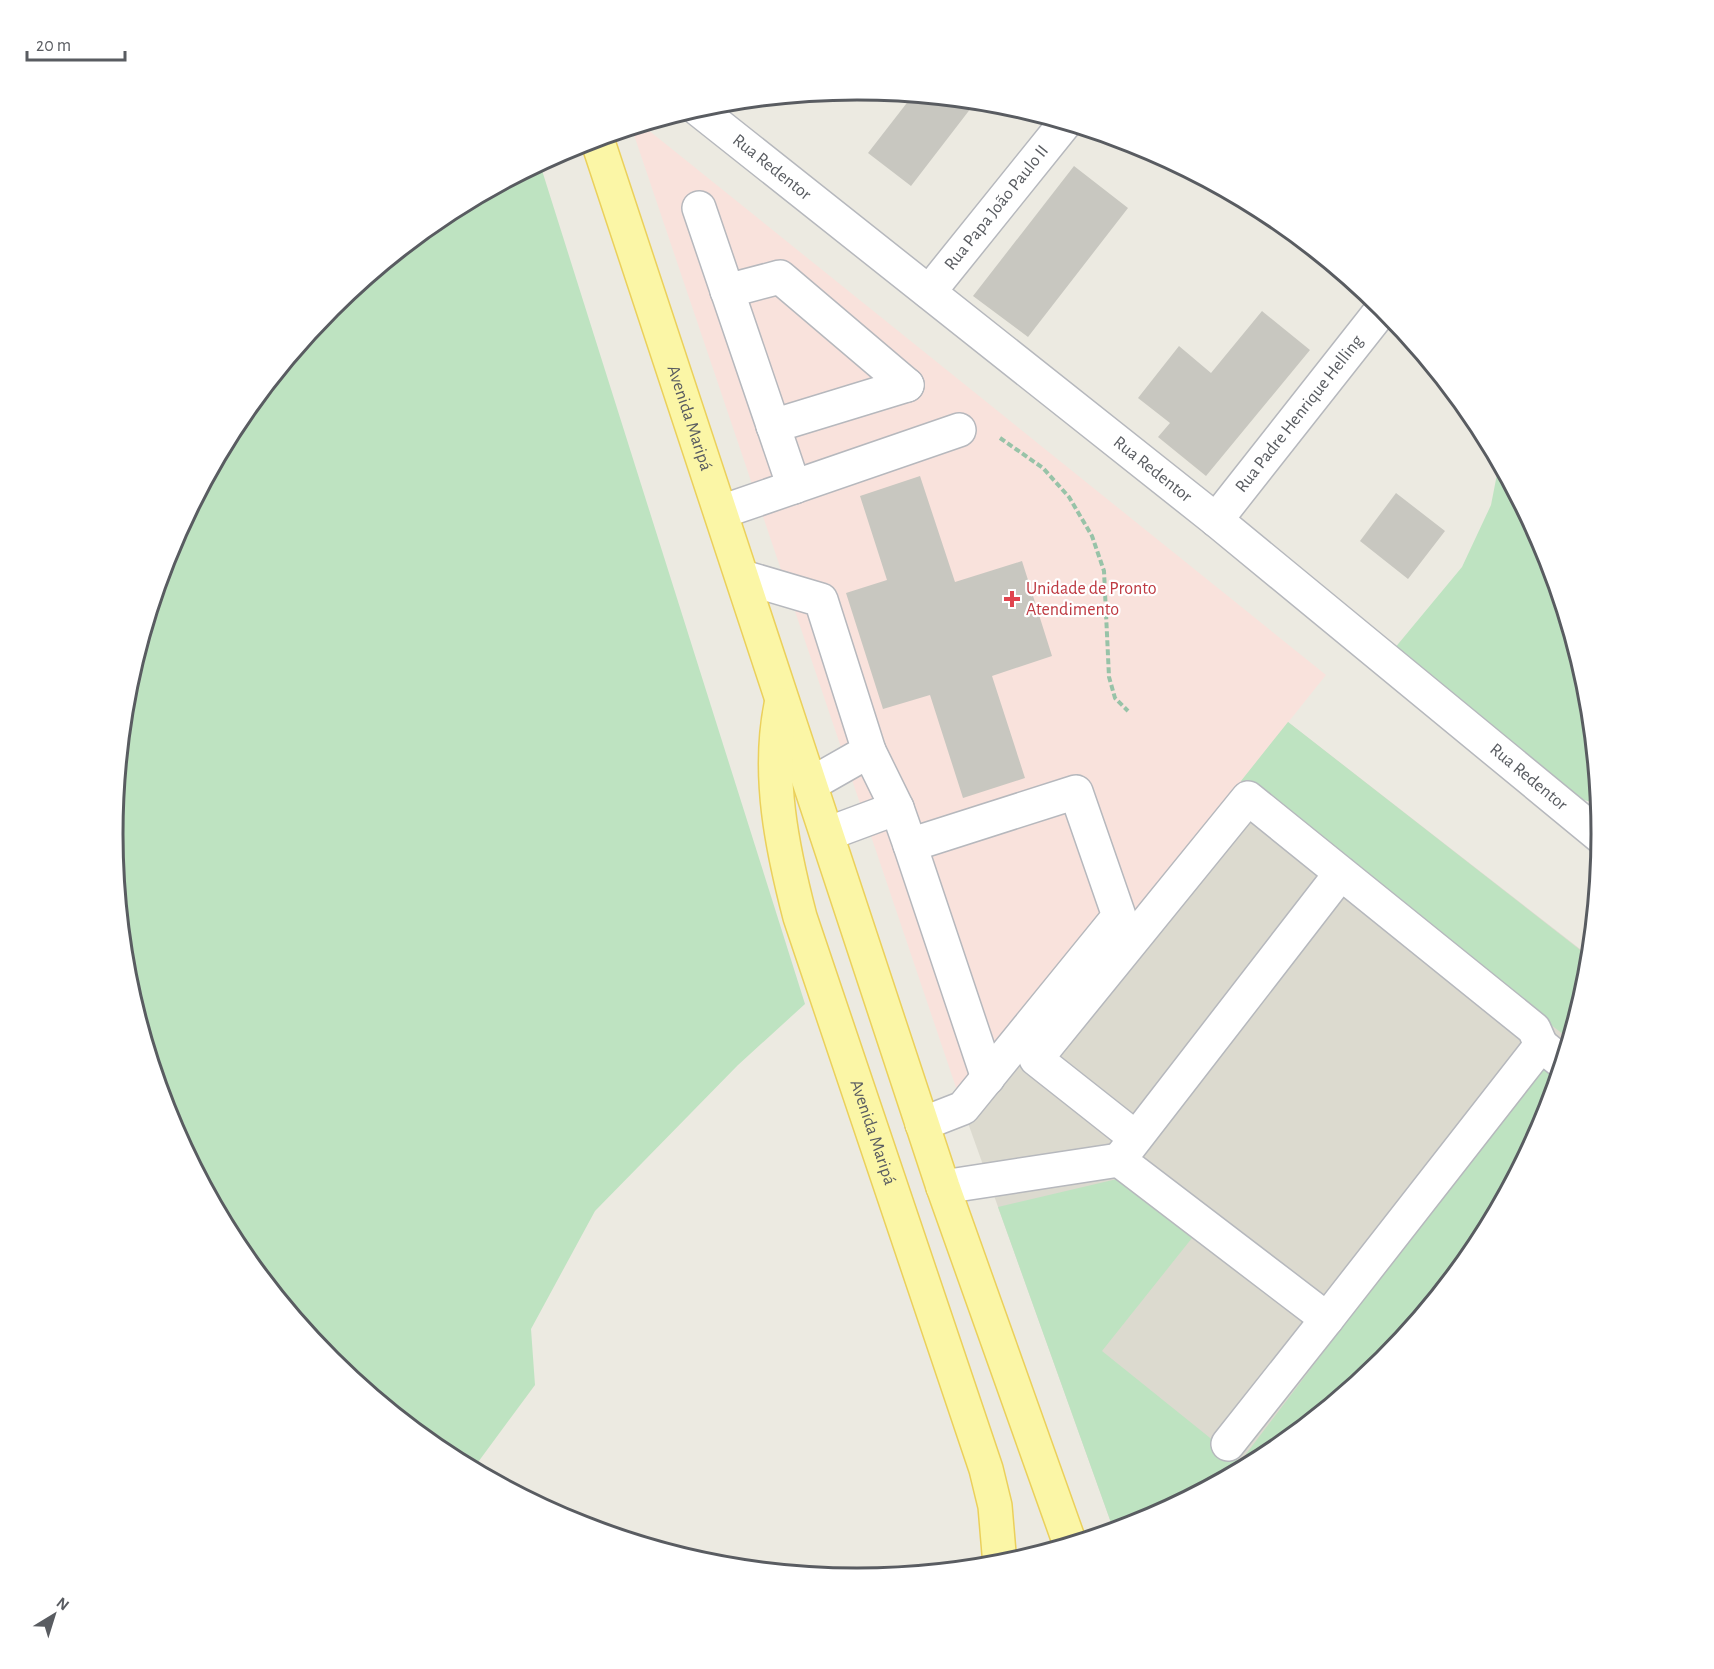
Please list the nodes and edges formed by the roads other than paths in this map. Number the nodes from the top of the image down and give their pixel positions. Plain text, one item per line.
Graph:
1 (707, 117) edge
2 (1060, 130) edge
3 (600, 147) edge
4 (699, 208) dead end
5 (727, 291) junction
6 (929, 292) junction
7 (1377, 316) edge
8 (773, 426) junction
9 (959, 430) dead end
10 (794, 487) junction
11 (721, 512) junction
12 (1216, 520) junction
13 (743, 577) junction
14 (782, 697) junction
15 (869, 751) junction
16 (811, 784) junction
17 (897, 808) junction
18 (1591, 829) edge
19 (827, 834) junction
20 (910, 845) junction
21 (1341, 873) junction
22 (1552, 1053) edge
23 (988, 1078) junction
24 (922, 1124) junction
25 (1128, 1149) junction
26 (943, 1187) junction
27 (1327, 1319) junction
28 (1228, 1444) dead end
29 (1068, 1537) edge
30 (999, 1554) edge

1 - 6 street, Rua Redentor
2 - 6 street, Rua Papa João Paulo II
3 - 11 main road, Avenida Maripá
4 - 5 street
5 - 8 street
5 - 8 street
6 - 12 street, Rua Redentor
7 - 12 street, Rua Padre Henrique Helling
8 - 10 street
9 - 10 street
10 - 11 street
11 - 13 main road, Avenida Maripá
12 - 18 street, Rua Redentor
13 - 14 main road, Avenida Maripá
13 - 15 street
14 - 16 main road, Avenida Maripá
14 - 30 main road, Avenida Maripá
15 - 16 street
15 - 17 street
16 - 19 main road, Avenida Maripá
17 - 19 street
17 - 20 street
19 - 24 main road, Avenida Maripá
20 - 23 street
20 - 23 street
21 - 22 street
21 - 25 street
21 - 25 street
22 - 27 street
23 - 24 street
24 - 26 main road, Avenida Maripá
25 - 26 street
25 - 27 street
26 - 29 main road, Avenida Maripá
27 - 28 street

